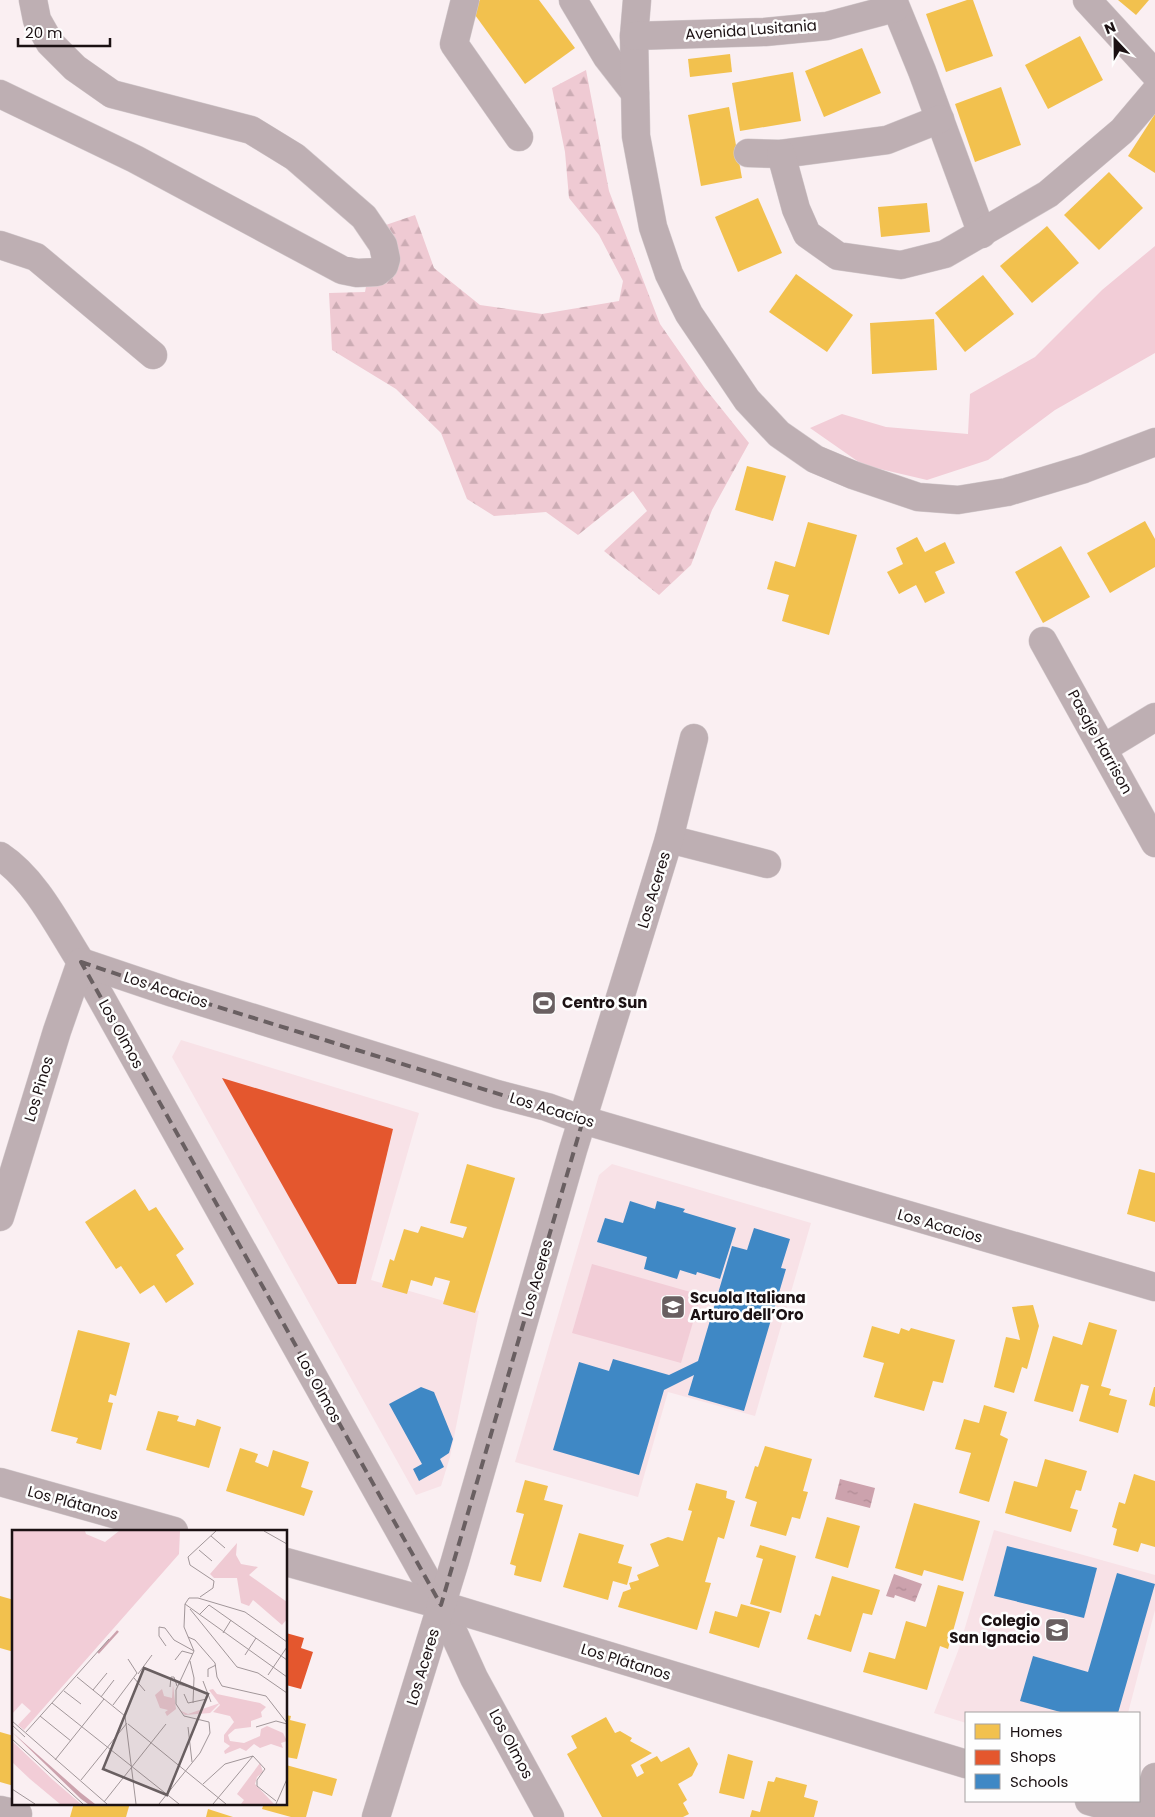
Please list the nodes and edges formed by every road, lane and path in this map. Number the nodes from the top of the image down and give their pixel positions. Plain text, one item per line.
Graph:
1 (34, 0) edge
2 (465, 0) edge
3 (573, 0) edge
4 (637, 0) edge
5 (1087, 0) edge
6 (894, 4) edge
7 (634, 36) junction
8 (1155, 74) edge
9 (1155, 92) edge
10 (636, 93) junction
11 (0, 94) edge
12 (940, 119) junction
13 (519, 137) dead end
14 (748, 153) dead end
15 (781, 154) junction
16 (982, 234) junction
17 (0, 245) edge
18 (153, 355) dead end
19 (1155, 442) edge
20 (1043, 641) dead end
21 (1155, 717) edge
22 (694, 738) dead end
23 (1104, 748) junction
24 (669, 839) junction
25 (1155, 843) edge
26 (0, 856) edge
27 (767, 864) dead end
28 (81, 962) junction
29 (583, 1120) junction
30 (0, 1217) edge
31 (1155, 1288) edge
32 (0, 1482) edge
33 (170, 1530) edge
34 (288, 1563) edge
35 (441, 1605) junction
36 (965, 1764) edge
37 (1155, 1778) edge
38 (1092, 1802) edge
39 (376, 1817) edge
40 (550, 1817) edge
41 (1143, 1817) edge

1 - 11 street
2 - 13 street
3 - 10 street
4 - 7 street
5 - 8 street
6 - 7 street, Avenida Lusitania
6 - 12 street, Avenida Lusitania
7 - 10 street
9 - 16 street
10 - 19 street
12 - 15 street
12 - 16 street, Avenida Lusitania
14 - 15 street
15 - 16 street
17 - 18 street
20 - 23 street, Pasaje Harrison
21 - 23 street
22 - 24 street, Los Aceres
23 - 25 street, Pasaje Harrison
24 - 27 street
24 - 29 street, Los Aceres
26 - 28 street
28 - 29 street, Los Acacios
28 - 30 street, Los Pinos
28 - 35 street, Los Olmos
29 - 31 street, Los Acacios
29 - 35 street, Los Aceres
32 - 33 street, Los Plátanos
34 - 35 street, Los Plátanos
35 - 36 street, Los Plátanos
35 - 39 street, Los Aceres
35 - 40 street, Los Olmos
37 - 41 street
38 - 41 street

